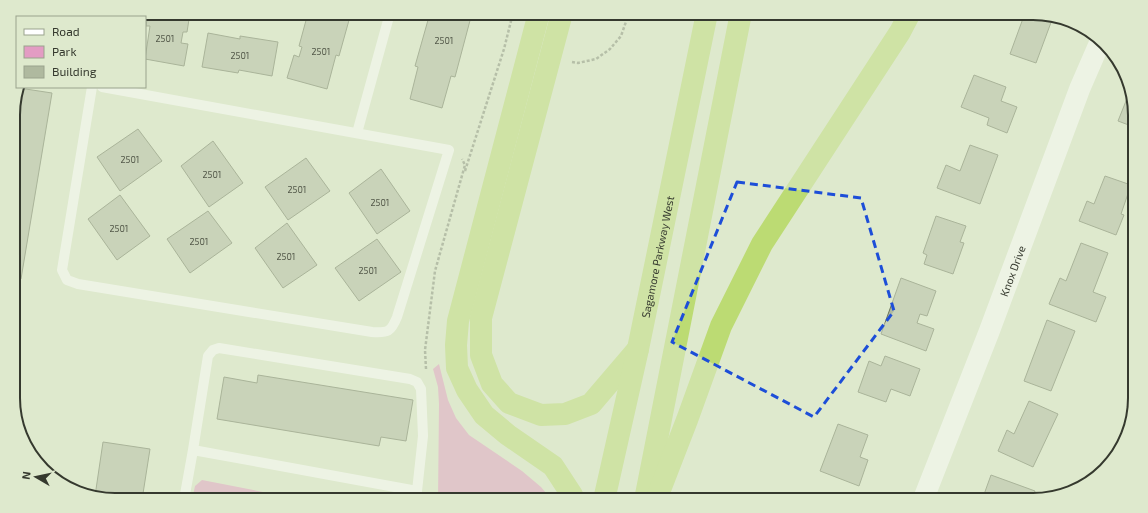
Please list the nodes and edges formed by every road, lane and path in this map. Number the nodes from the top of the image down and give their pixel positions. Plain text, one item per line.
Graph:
1 (388, 20) edge
2 (511, 20) edge
3 (537, 20) edge
4 (560, 20) edge
5 (627, 20) edge
6 (706, 20) edge
7 (740, 20) edge
8 (906, 20) edge
9 (1098, 46) edge
10 (570, 62) dead end
11 (92, 88) edge
12 (108, 88) edge
13 (357, 133) junction
14 (451, 213) dead end
15 (638, 349) junction
16 (193, 450) junction
17 (185, 493) edge
18 (407, 493) edge
19 (417, 493) edge
20 (571, 493) edge
21 (606, 493) edge
22 (646, 493) edge
23 (659, 493) edge
24 (926, 493) edge

1 - 13 lane
2 - 14 path
3 - 20 highway
4 - 15 highway
5 - 10 path
6 - 15 highway, Sagamore Parkway West
7 - 22 highway
8 - 23 highway
9 - 24 street, Knox Drive
11 - 13 lane
12 - 13 lane
15 - 21 highway, Sagamore Parkway West
16 - 17 lane
16 - 18 lane
16 - 19 lane

